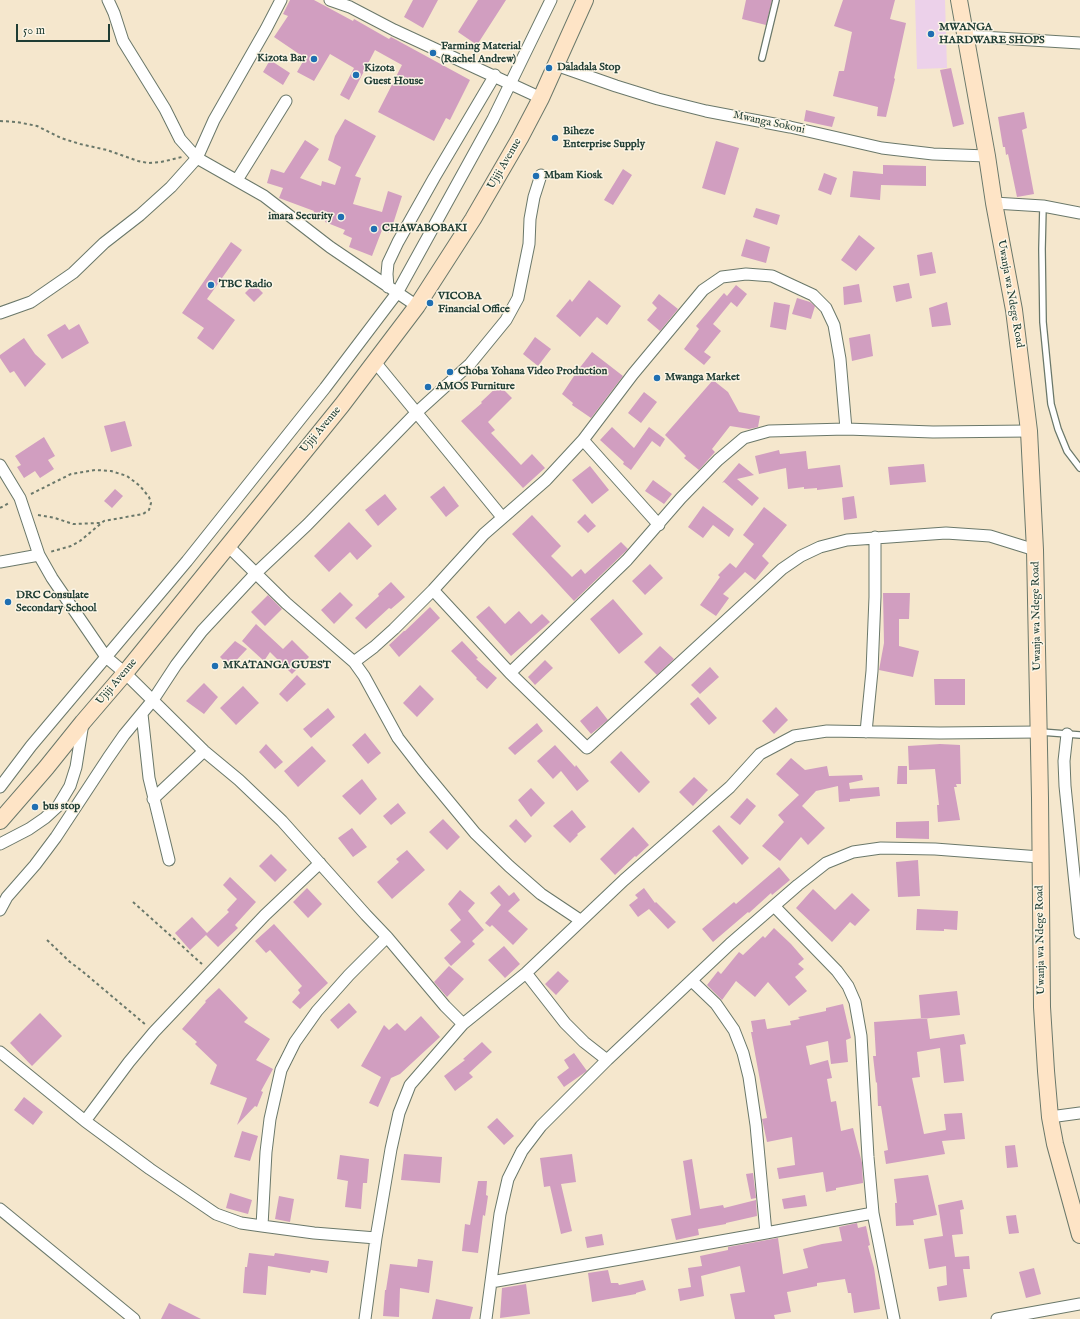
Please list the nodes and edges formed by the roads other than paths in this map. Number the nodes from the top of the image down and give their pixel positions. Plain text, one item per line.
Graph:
1 (108, 0) edge
2 (281, 0) edge
3 (330, 0) edge
4 (551, 0) edge
5 (585, 0) edge
6 (776, 0) edge
7 (959, 0) edge
8 (966, 36) junction
9 (1080, 43) edge
10 (762, 58) dead end
11 (556, 64) junction
12 (495, 75) junction
13 (511, 84) junction
14 (541, 98) junction
15 (286, 101) dead end
16 (194, 156) junction
17 (987, 156) junction
18 (541, 175) dead end
19 (237, 180) junction
20 (994, 203) junction
21 (1043, 206) junction
22 (1080, 213) edge
23 (392, 290) junction
24 (417, 306) junction
25 (0, 313) edge
26 (375, 362) junction
27 (416, 413) junction
28 (846, 429) junction
29 (1030, 431) junction
30 (583, 440) junction
31 (0, 465) edge
32 (1080, 468) edge
33 (502, 517) junction
34 (659, 524) junction
35 (875, 537) junction
36 (228, 546) junction
37 (1035, 550) junction
38 (39, 555) junction
39 (0, 562) edge
40 (256, 573) junction
41 (433, 590) junction
42 (106, 657) junction
43 (354, 662) junction
44 (125, 673) junction
45 (510, 673) junction
46 (153, 700) junction
47 (142, 714) junction
48 (83, 722) junction
49 (866, 732) junction
50 (1038, 732) junction
51 (1067, 734) junction
52 (1080, 735) edge
53 (204, 751) junction
54 (0, 787) edge
55 (154, 799) junction
56 (0, 821) edge
57 (0, 844) edge
58 (1040, 857) junction
59 (169, 860) dead end
60 (320, 863) junction
61 (774, 906) junction
62 (0, 910) edge
63 (580, 920) junction
64 (1080, 932) edge
65 (387, 937) junction
66 (526, 974) junction
67 (692, 981) junction
68 (463, 1024) junction
69 (0, 1052) edge
70 (607, 1060) junction
71 (1080, 1113) edge
72 (1050, 1117) junction
73 (85, 1121) junction
74 (0, 1208) edge
75 (873, 1213) junction
76 (262, 1226) junction
77 (766, 1233) junction
78 (1080, 1235) edge
79 (376, 1238) junction
80 (491, 1282) junction
81 (1080, 1304) edge
82 (134, 1319) edge
83 (366, 1319) edge
84 (486, 1319) edge
85 (894, 1319) edge
86 (996, 1319) edge

1 - 16 street
2 - 16 street
3 - 12 street
4 - 13 street
5 - 11 main road, Ujiji Avenue
6 - 10 lane
7 - 8 main road, Uwanja wa Ndege Road
8 - 9 street
8 - 17 main road, Uwanja wa Ndege Road
11 - 14 main road, Ujiji Avenue
11 - 17 street, Mwanga Sokoni
12 - 13 street
12 - 23 street
13 - 14 street
13 - 23 street
14 - 24 main road, Ujiji Avenue
15 - 19 street
16 - 19 street
16 - 25 street
17 - 20 main road, Uwanja wa Ndege Road
18 - 27 street
19 - 23 street
20 - 21 street
20 - 29 main road, Uwanja wa Ndege Road
21 - 22 street
21 - 32 lane
23 - 24 street
23 - 42 street
24 - 26 main road, Ujiji Avenue
26 - 27 street
26 - 36 main road, Ujiji Avenue
27 - 33 street
27 - 40 street
28 - 29 street
28 - 30 street
28 - 34 street
29 - 37 main road, Uwanja wa Ndege Road
30 - 33 street
30 - 34 street
31 - 38 street
33 - 41 street
34 - 45 street
35 - 37 street
35 - 45 street
35 - 49 street
36 - 40 street
36 - 44 main road, Ujiji Avenue
37 - 50 main road, Uwanja wa Ndege Road
38 - 39 street
38 - 42 street
40 - 43 street
40 - 46 street
41 - 43 street
41 - 45 street
42 - 44 street
42 - 54 street
43 - 63 street
44 - 46 street
44 - 48 main road, Ujiji Avenue
46 - 47 street
46 - 53 street
47 - 55 street
47 - 62 street
48 - 56 main road, Ujiji Avenue
48 - 57 street
49 - 50 street
49 - 63 street
50 - 51 lane
50 - 58 main road, Uwanja wa Ndege Road
51 - 52 lane
51 - 64 street
53 - 55 street
53 - 60 street
55 - 59 street
58 - 61 street
58 - 72 main road, Uwanja wa Ndege Road
60 - 65 street
60 - 73 street
61 - 67 street
61 - 75 street
63 - 66 street
65 - 68 street
65 - 76 street
66 - 68 street
66 - 70 street
67 - 70 street
67 - 77 street
68 - 79 street
69 - 73 street
70 - 80 street
71 - 72 street
72 - 78 main road, Uwanja wa Ndege Road
73 - 76 street
74 - 82 street
75 - 77 street
75 - 85 street
76 - 79 street
77 - 80 street
79 - 83 street
80 - 84 street
81 - 86 street

